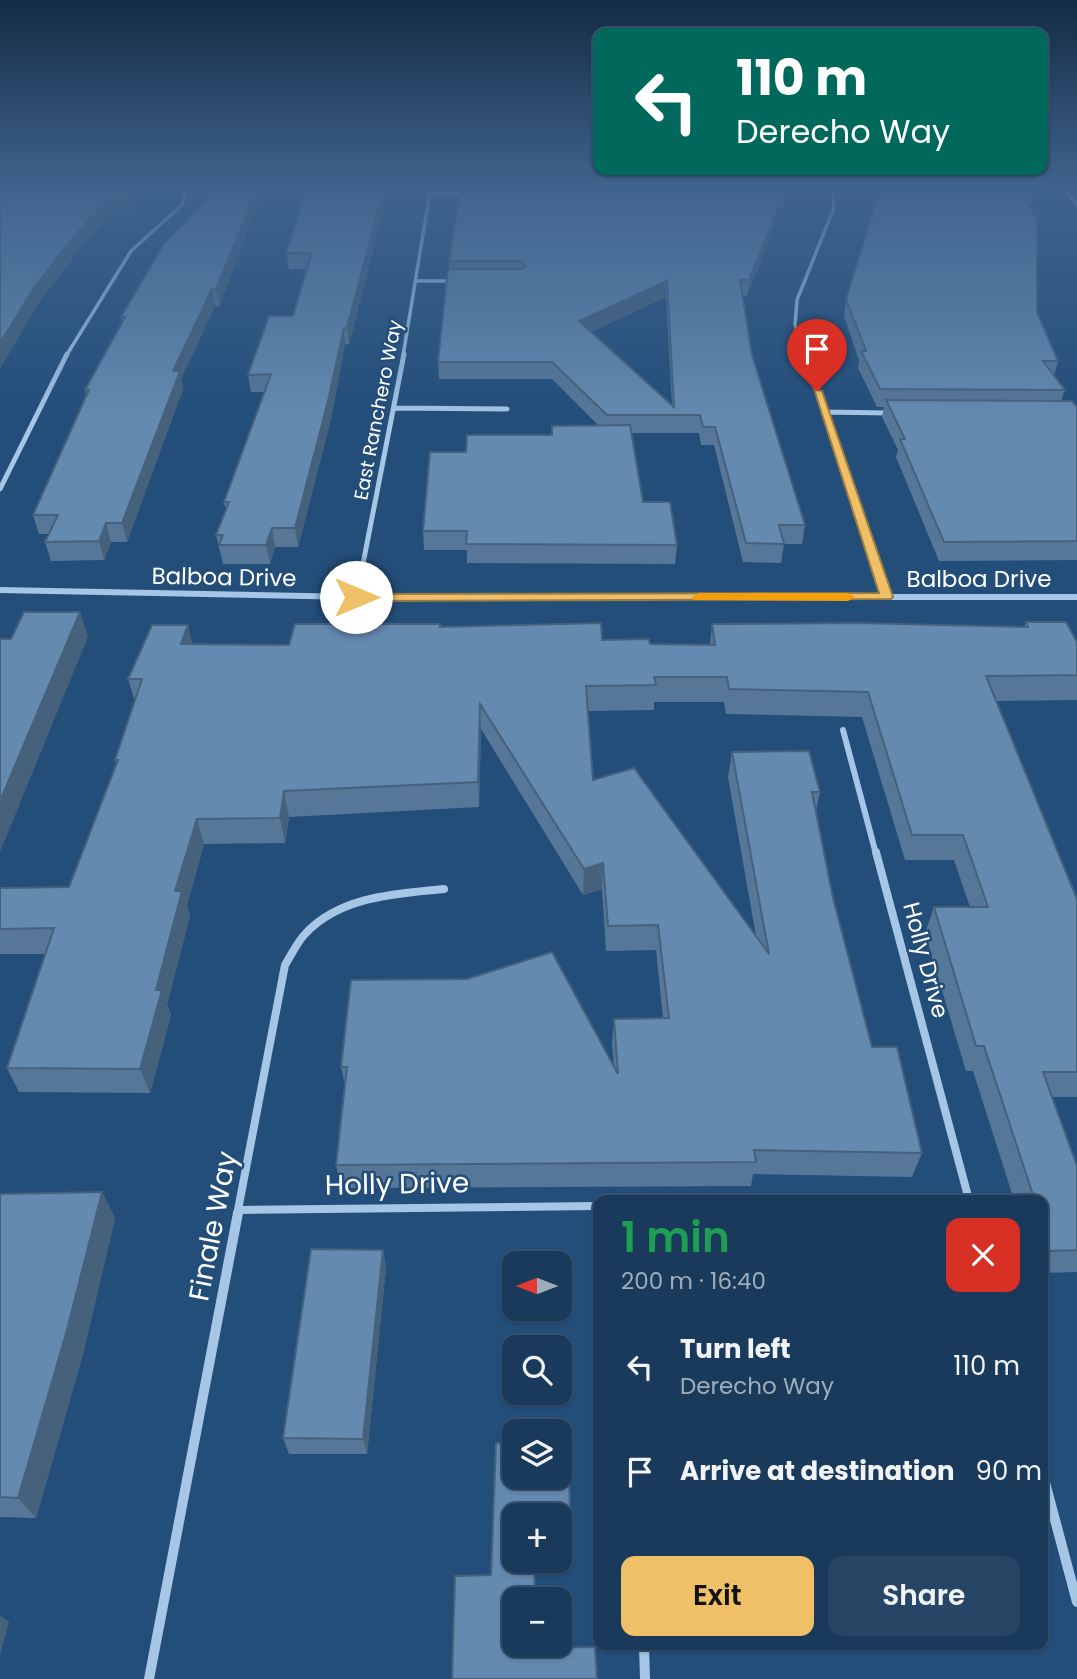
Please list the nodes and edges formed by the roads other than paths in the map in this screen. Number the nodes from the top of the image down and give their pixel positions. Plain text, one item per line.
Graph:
1 (122, 264) edge
2 (419, 264) edge
3 (811, 264) edge
4 (416, 281) junction
5 (456, 281) edge
6 (395, 408) junction
7 (507, 409) dead end
8 (824, 412) junction
9 (904, 413) edge
10 (0, 489) edge
11 (0, 590) edge
12 (356, 597) junction
13 (887, 597) junction
14 (1077, 597) edge
15 (843, 730) dead end
16 (444, 889) dead end
17 (968, 1195) edge
18 (593, 1206) edge
19 (239, 1210) junction
20 (1048, 1494) edge
21 (1077, 1602) edge
22 (643, 1650) edge
23 (149, 1679) edge
24 (645, 1679) edge

1 - 10 street
2 - 4 street, East Ranchero Way
3 - 8 street
4 - 5 street
4 - 6 street, East Ranchero Way
6 - 7 street
6 - 12 street, East Ranchero Way
8 - 9 street
8 - 13 street
11 - 12 street, Balboa Drive
12 - 13 street, Balboa Drive
13 - 14 street, Balboa Drive
15 - 17 street, Holly Drive
16 - 19 street, Finale Way
18 - 19 street, Holly Drive
19 - 23 street, Finale Way
20 - 21 street
22 - 24 street

